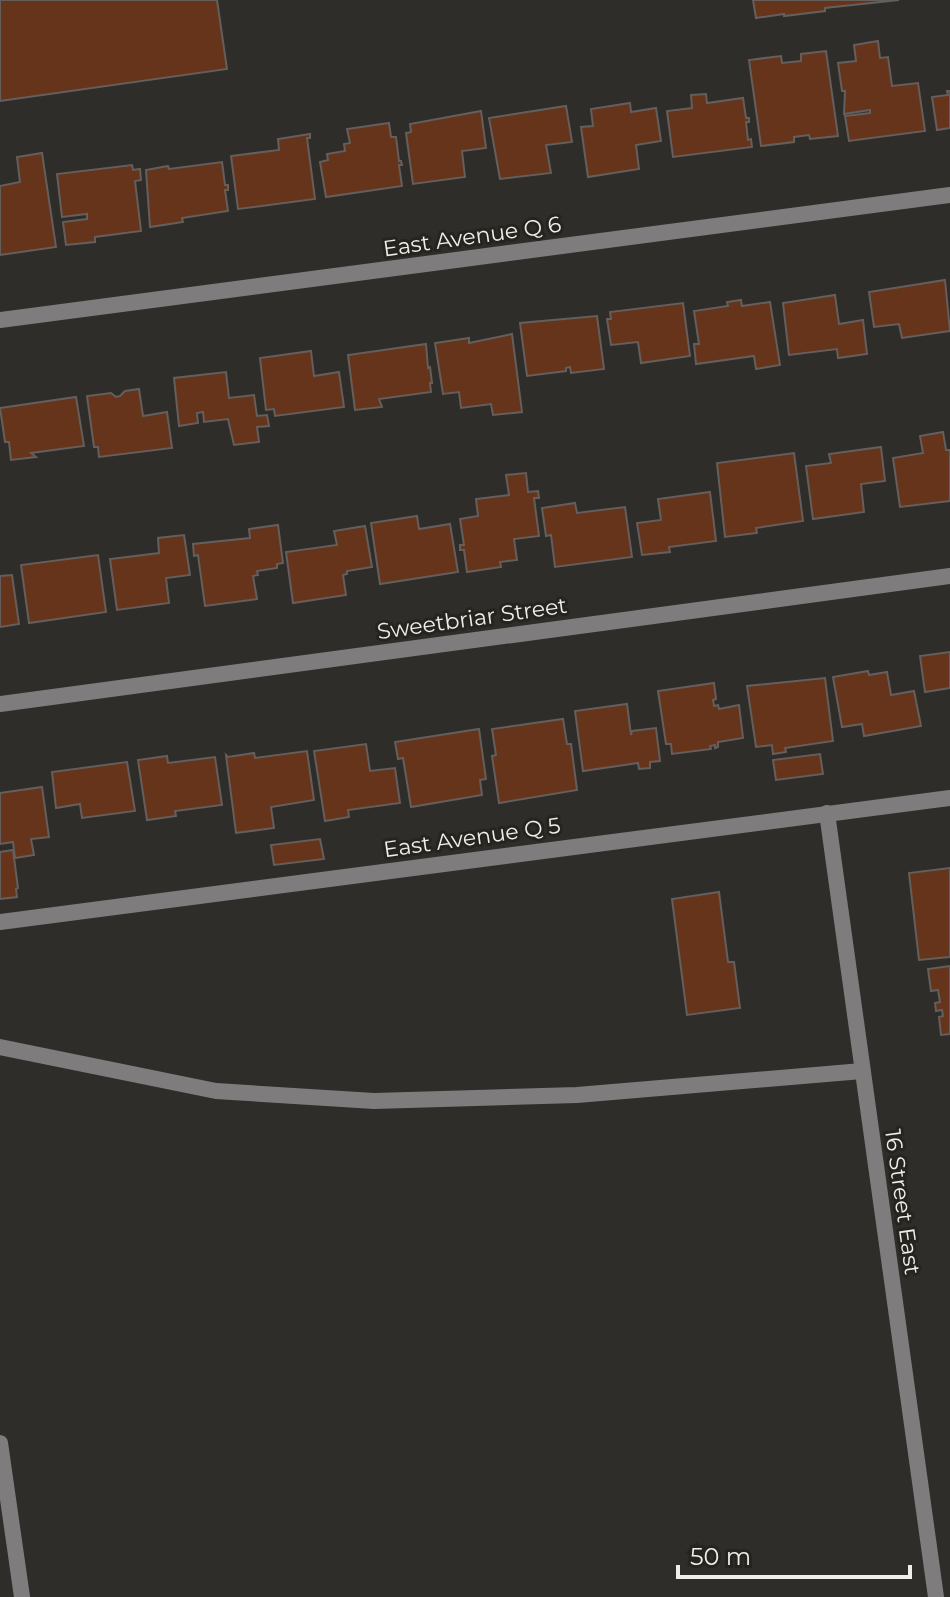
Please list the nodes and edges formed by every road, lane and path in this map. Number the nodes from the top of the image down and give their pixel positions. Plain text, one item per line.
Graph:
1 (950, 195) edge
2 (0, 320) edge
3 (950, 576) edge
4 (0, 704) edge
5 (950, 798) edge
6 (827, 813) junction
7 (0, 922) edge
8 (0, 1047) edge
9 (862, 1071) junction
10 (0, 1443) edge
11 (22, 1597) edge
12 (936, 1597) edge

1 - 2 street, East Avenue Q 6
3 - 4 street, Sweetbriar Street
5 - 6 street, East Avenue Q 5
6 - 7 street, East Avenue Q 5
6 - 9 street, 16 Street East
8 - 9 street
9 - 12 street, 16 Street East
10 - 11 street

